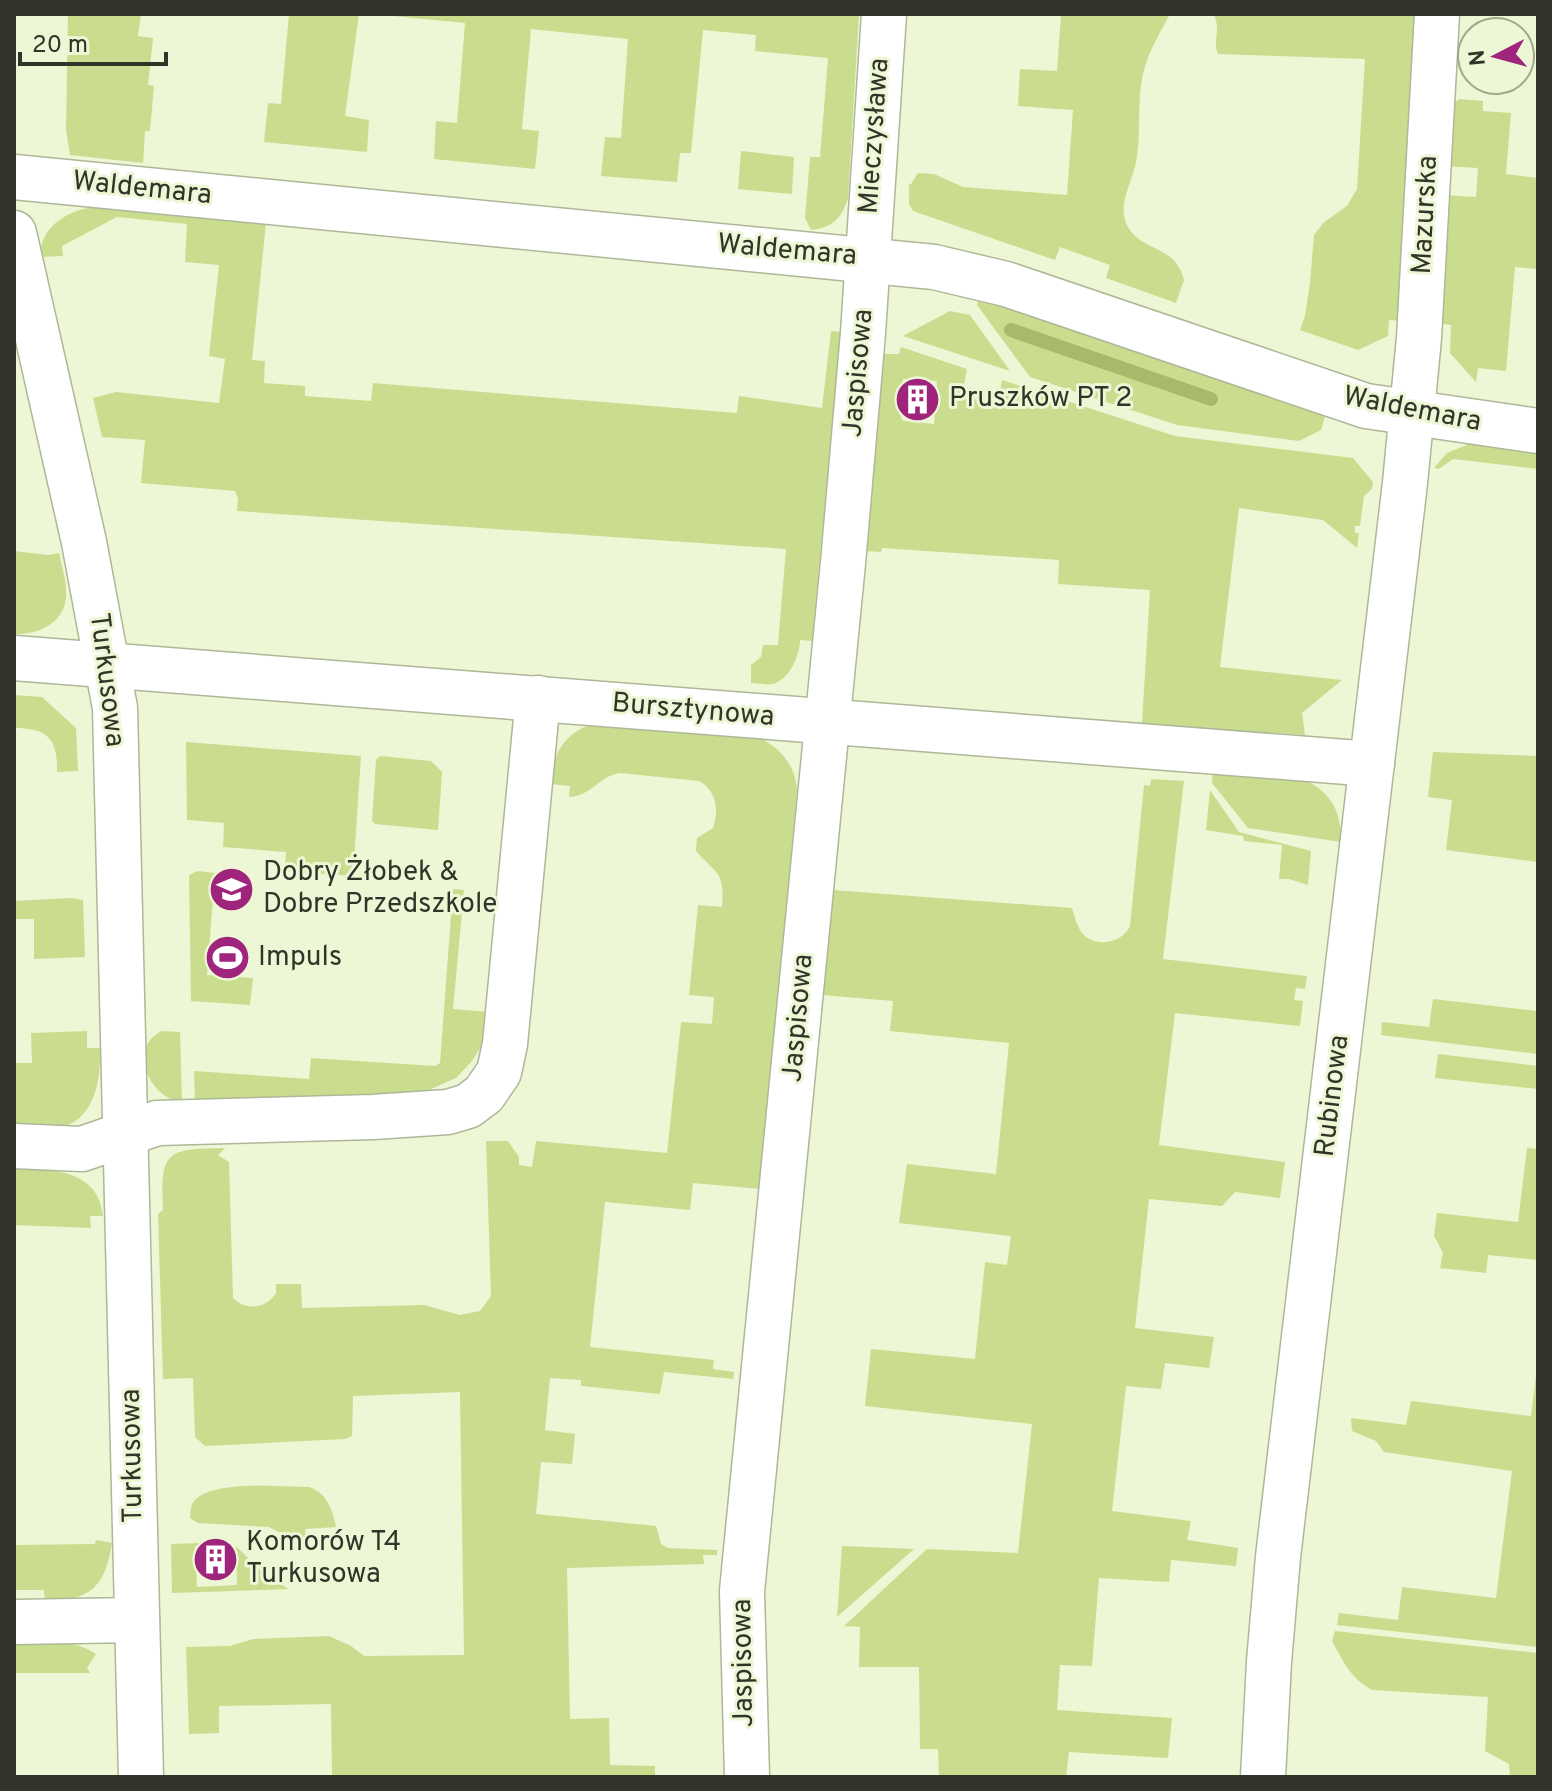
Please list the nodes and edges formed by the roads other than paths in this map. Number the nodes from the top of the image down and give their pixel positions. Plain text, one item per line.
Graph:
1 (884, 14) edge
2 (1437, 14) edge
3 (14, 177) edge
4 (14, 233) edge
5 (868, 259) junction
6 (1412, 415) junction
7 (1538, 431) edge
8 (14, 658) edge
9 (107, 665) junction
10 (538, 698) junction
11 (828, 721) junction
12 (1372, 764) junction
13 (123, 1136) junction
14 (14, 1146) edge
15 (137, 1620) junction
16 (14, 1622) edge
17 (141, 1777) edge
18 (747, 1777) edge
19 (1263, 1777) edge

1 - 5 street, Mieczysława
2 - 6 street, Mazurska
3 - 5 street, Waldemara
4 - 9 street, Turkusowa
5 - 6 street, Waldemara
5 - 11 street, Jaspisowa
6 - 7 street, Waldemara
6 - 12 street, Rubinowa
8 - 9 street, Bursztynowa
9 - 10 street, Bursztynowa
9 - 13 street, Turkusowa
10 - 11 street, Bursztynowa
10 - 13 street
11 - 12 street, Bursztynowa
11 - 18 street, Jaspisowa
12 - 19 street, Rubinowa
13 - 14 street
13 - 15 street, Turkusowa
15 - 16 street
15 - 17 street, Turkusowa

